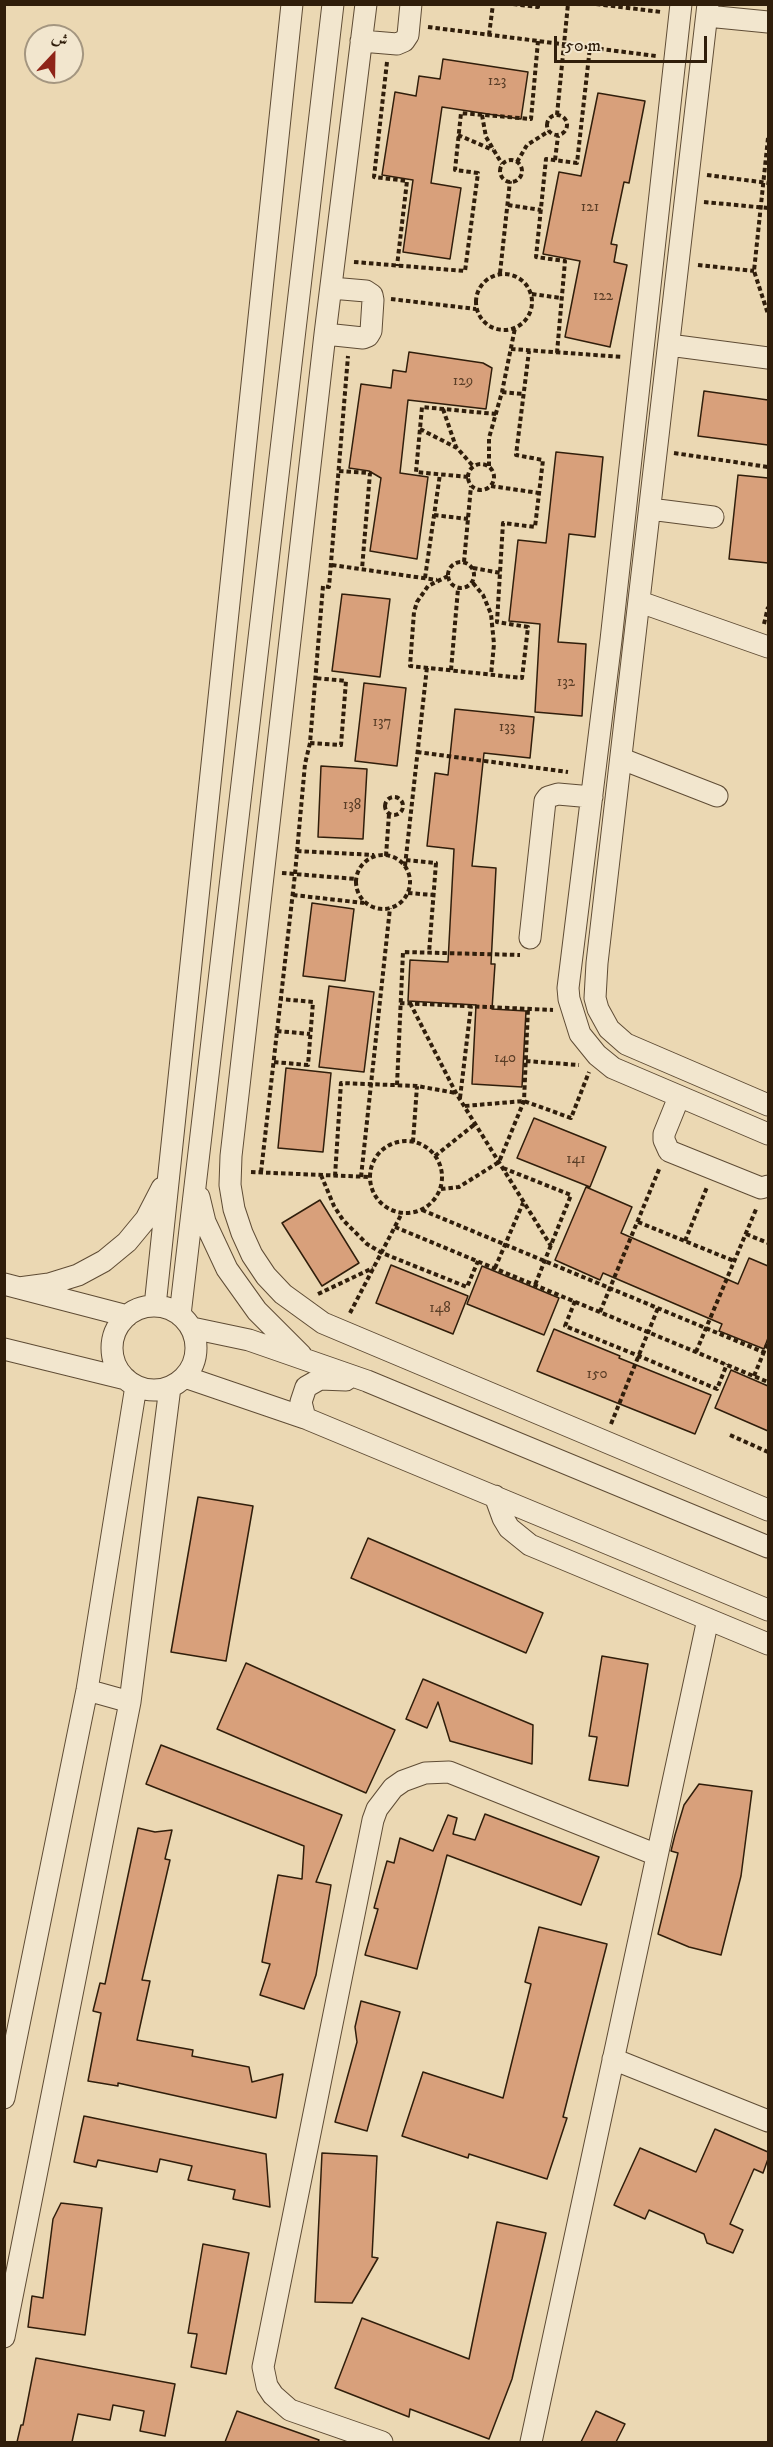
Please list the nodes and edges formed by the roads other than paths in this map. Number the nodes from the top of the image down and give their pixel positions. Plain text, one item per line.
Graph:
1 (292, 4) edge
2 (333, 4) edge
3 (366, 4) edge
4 (680, 9) edge
5 (708, 10) edge
6 (410, 15) edge
7 (768, 22) edge
8 (361, 41) junction
9 (703, 52) junction
10 (675, 54) junction
11 (331, 288) junction
12 (326, 334) junction
13 (669, 345) junction
14 (768, 358) edge
15 (650, 509) junction
16 (713, 518) dead end
17 (640, 602) junction
18 (768, 646) edge
19 (622, 759) junction
20 (593, 786) junction
21 (717, 796) dead end
22 (530, 947) road end
23 (187, 1005) junction
24 (216, 1010) junction
25 (679, 1096) junction
26 (768, 1105) edge
27 (768, 1134) edge
28 (170, 1164) junction
29 (196, 1186) junction
30 (767, 1186) edge
31 (12, 1286) edge
32 (155, 1306) junction
33 (127, 1316) junction
34 (186, 1321) junction
35 (4, 1349) edge
36 (305, 1359) junction
37 (368, 1381) junction
38 (131, 1382) junction
39 (178, 1382) junction
40 (305, 1418) junction
41 (495, 1496) junction
42 (768, 1510) edge
43 (768, 1547) edge
44 (768, 1610) edge
45 (708, 1619) junction
46 (768, 1644) edge
47 (87, 1690) junction
48 (130, 1702) junction
49 (657, 1855) junction
50 (613, 2059) junction
51 (4, 2098) edge
52 (768, 2121) edge
53 (4, 2337) edge
54 (382, 2442) edge
55 (531, 2442) edge

1 - 23 street
2 - 24 street
3 - 8 street
4 - 10 street
5 - 7 street
5 - 9 street
6 - 8 street
8 - 11 street
9 - 10 street
9 - 13 street
10 - 20 street
11 - 12 street
11 - 12 street
12 - 42 street
13 - 14 street
13 - 15 street
15 - 16 street
15 - 17 street
17 - 18 street
17 - 19 street
19 - 21 street
19 - 26 street
20 - 22 street
20 - 25 street
23 - 24 street
23 - 28 street
24 - 29 street
25 - 27 street
25 - 30 street
28 - 31 street
28 - 32 street
29 - 34 street
29 - 36 street
31 - 33 street
32 - 33 street
32 - 34 street
33 - 38 street
34 - 36 street
34 - 39 street
35 - 38 street
36 - 37 street
37 - 40 street
37 - 43 street
38 - 39 street
38 - 47 street
39 - 40 street
39 - 48 street
40 - 41 street
41 - 44 street
41 - 45 street
45 - 46 street
45 - 49 street
47 - 48 street
47 - 51 street
48 - 53 street
49 - 50 street
49 - 54 street
50 - 52 street
50 - 55 street

